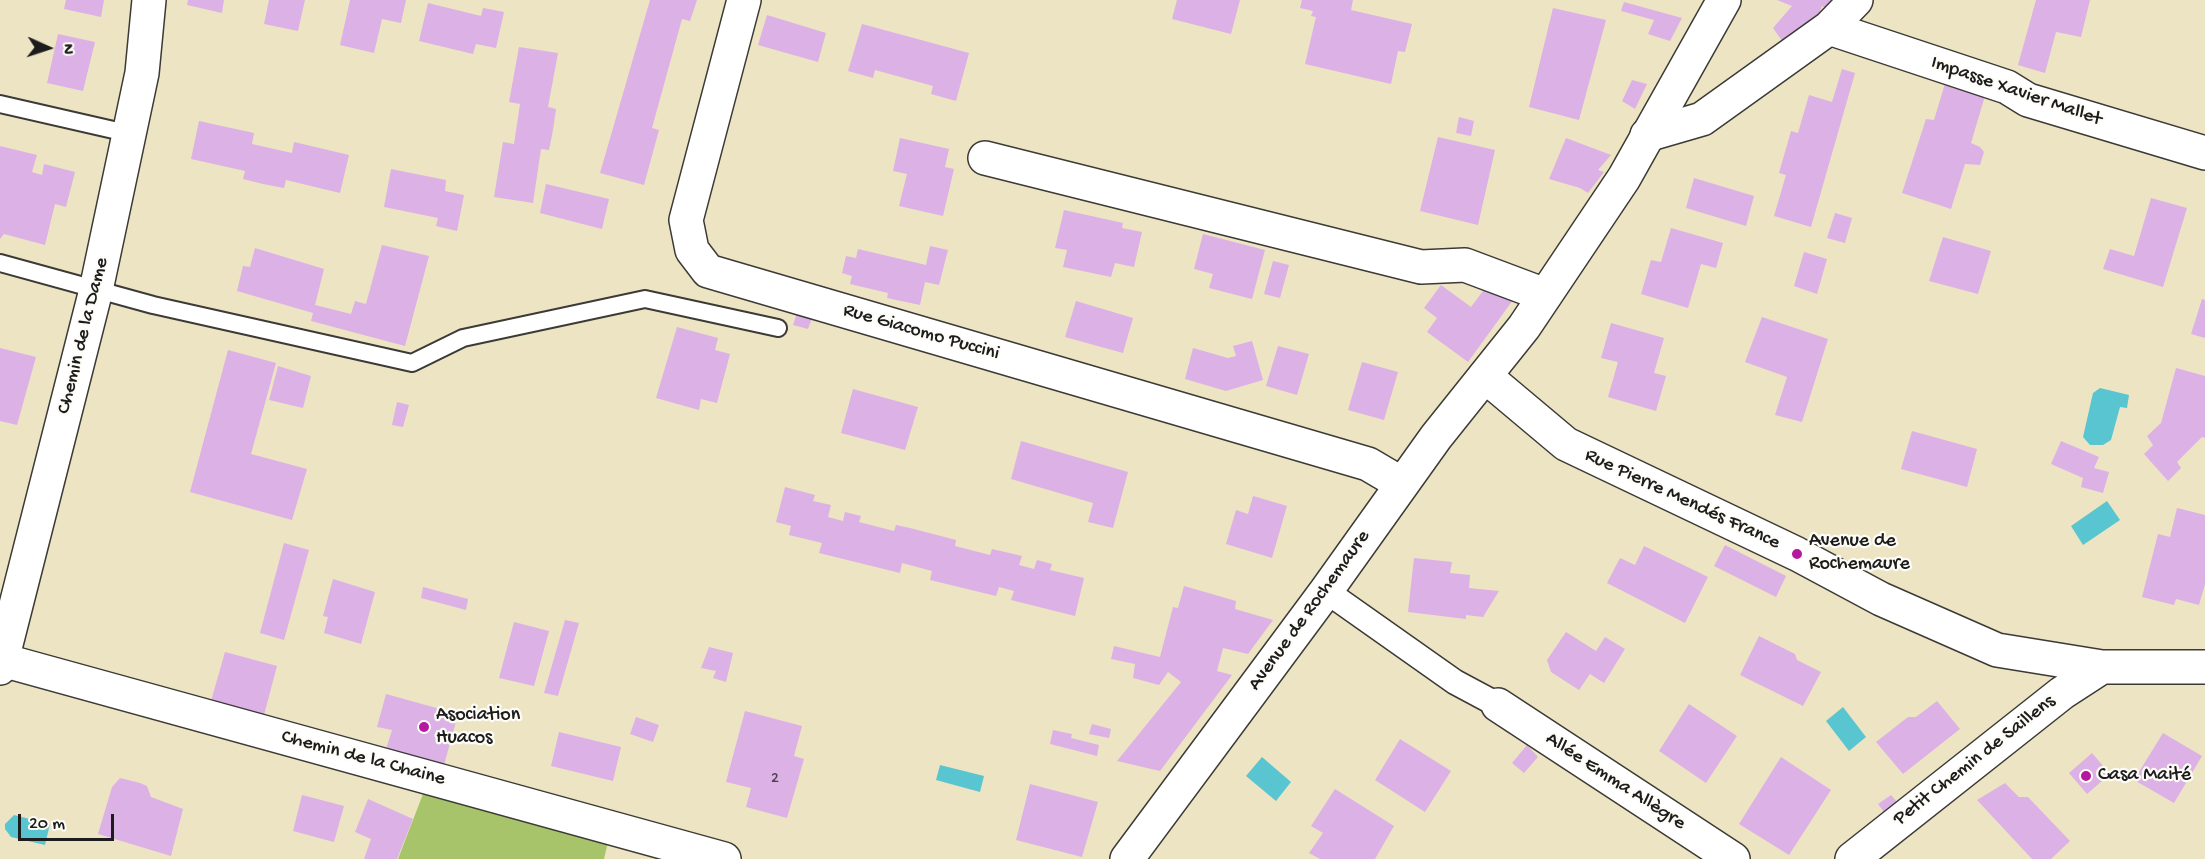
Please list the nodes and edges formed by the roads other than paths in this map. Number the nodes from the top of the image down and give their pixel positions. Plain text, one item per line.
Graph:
1 (148, 0) edge
2 (744, 0) edge
3 (1856, 0) edge
4 (1718, 2) edge
5 (1829, 28) junction
6 (0, 104) edge
7 (131, 134) junction
8 (1647, 135) junction
9 (2205, 153) edge
10 (985, 158) dead end
11 (0, 263) edge
12 (96, 290) junction
13 (1545, 295) junction
14 (778, 328) dead end
15 (1485, 376) junction
16 (1402, 484) junction
17 (1326, 591) junction
18 (7, 610) edge
19 (1, 664) edge
20 (2205, 666) edge
21 (2102, 668) junction
22 (1498, 705) joint
23 (724, 859) edge
24 (1126, 859) edge
25 (1733, 859) edge
26 (1852, 859) edge

1 - 7 street, Chemin de la Dame
2 - 16 street, Rue Giacomo Puccini
3 - 5 street
4 - 8 street, Avenue de Rochemaure
5 - 8 street
5 - 9 street, Impasse Xavier Mallet
6 - 7 lane
7 - 12 street, Chemin de la Dame
8 - 13 street, Avenue de Rochemaure
10 - 13 street
11 - 12 lane
12 - 14 lane
12 - 18 street, Chemin de la Dame
13 - 15 street, Avenue de Rochemaure
15 - 16 street, Avenue de Rochemaure
15 - 21 street, Rue Pierre Mendés France
16 - 17 street, Avenue de Rochemaure
17 - 22 street
17 - 24 street, Avenue de Rochemaure
18 - 19 street, Chemin de la Dame
19 - 23 street, Chemin de la Chaine
20 - 21 street, Rue Pierre Mendés France
21 - 26 street, Petit Chemin de Saillens
22 - 25 street, Allée Emma Allègre

